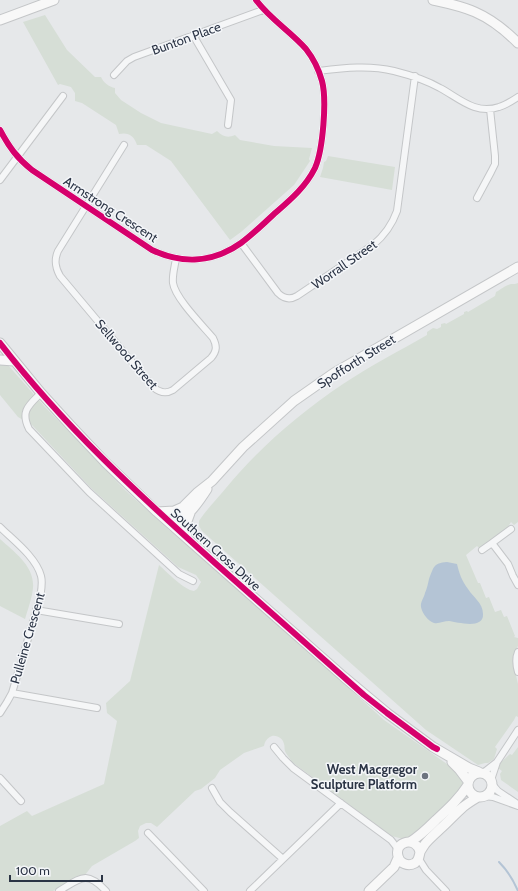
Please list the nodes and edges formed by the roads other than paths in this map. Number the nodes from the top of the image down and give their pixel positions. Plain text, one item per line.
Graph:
1 (54, 0) edge
2 (256, 0) edge
3 (433, 0) edge
4 (36, 2) edge
5 (263, 10) junction
6 (0, 14) edge
7 (0, 20) edge
8 (193, 35) junction
9 (518, 43) edge
10 (318, 71) junction
11 (114, 75) dead end
12 (415, 76) junction
13 (63, 96) dead end
14 (518, 97) edge
15 (490, 109) junction
16 (228, 125) dead end
17 (0, 130) edge
18 (124, 146) dead end
19 (17, 157) junction
20 (0, 180) edge
21 (477, 198) dead end
22 (86, 206) junction
23 (241, 243) junction
24 (176, 258) junction
25 (518, 267) edge
26 (0, 343) edge
27 (0, 360) edge
28 (14, 361) junction
29 (41, 393) junction
30 (187, 509) junction
31 (157, 512) junction
32 (173, 526) junction
33 (0, 527) edge
34 (511, 529) dead end
35 (187, 538) junction
36 (492, 543) junction
37 (482, 550) dead end
38 (193, 581) dead end
39 (518, 585) edge
40 (36, 610) junction
41 (119, 624) dead end
42 (518, 652) edge
43 (518, 672) edge
44 (12, 692) junction
45 (97, 708) dead end
46 (0, 713) edge
47 (518, 730) edge
48 (274, 747) dead end
49 (437, 749) junction
50 (497, 762) junction
51 (481, 773) junction
52 (0, 778) edge
53 (492, 782) junction
54 (468, 783) junction
55 (212, 788) dead end
56 (481, 796) junction
57 (21, 801) dead end
58 (341, 803) junction
59 (518, 805) edge
60 (148, 833) dead end
61 (408, 854) junction
62 (283, 859) junction
63 (59, 891) edge
64 (106, 891) edge
65 (204, 891) edge
66 (250, 891) edge
67 (369, 891) edge
68 (446, 891) edge

1 - 4 street
2 - 5 street, Armstrong Crescent
3 - 9 street
4 - 6 street
4 - 7 street
5 - 8 street, Bunton Place
5 - 10 street, Armstrong Crescent
8 - 11 street, Bunton Place
8 - 16 street
10 - 12 street
10 - 23 street, Armstrong Crescent
12 - 15 street
12 - 23 street, Worrall Street
13 - 19 street
14 - 15 street
15 - 21 street
17 - 19 street, Armstrong Crescent
18 - 22 street, Sellwood Street
19 - 20 street
19 - 22 street, Armstrong Crescent
22 - 24 street, Armstrong Crescent
22 - 24 street, Sellwood Street
23 - 24 street, Armstrong Crescent
25 - 30 street, Spofforth Street
26 - 28 street, Southern Cross Drive
27 - 28 street
28 - 29 street, Southern Cross Drive
29 - 31 street, Southern Cross Drive
29 - 38 street
30 - 31 street
30 - 32 street, Spofforth Street
30 - 35 street
31 - 32 street, Southern Cross Drive
32 - 35 street, Southern Cross Drive
33 - 40 street, Pulleine Crescent
34 - 36 street
35 - 49 street, Southern Cross Drive
36 - 37 street
36 - 39 street
40 - 41 street
40 - 44 street, Pulleine Crescent
42 - 43 street
44 - 45 street
44 - 46 street, Pulleine Crescent
47 - 50 street
48 - 58 street
49 - 51 street, Southern Cross Drive
49 - 54 street, Southern Cross Drive
50 - 51 street
50 - 53 street
51 - 53 street
51 - 54 street
52 - 57 street
53 - 56 street
53 - 59 street
54 - 56 street
54 - 61 street
55 - 62 street
56 - 59 street
56 - 61 street
58 - 61 street
58 - 62 street
60 - 65 street
61 - 67 street
61 - 68 street
62 - 66 street
63 - 64 street

